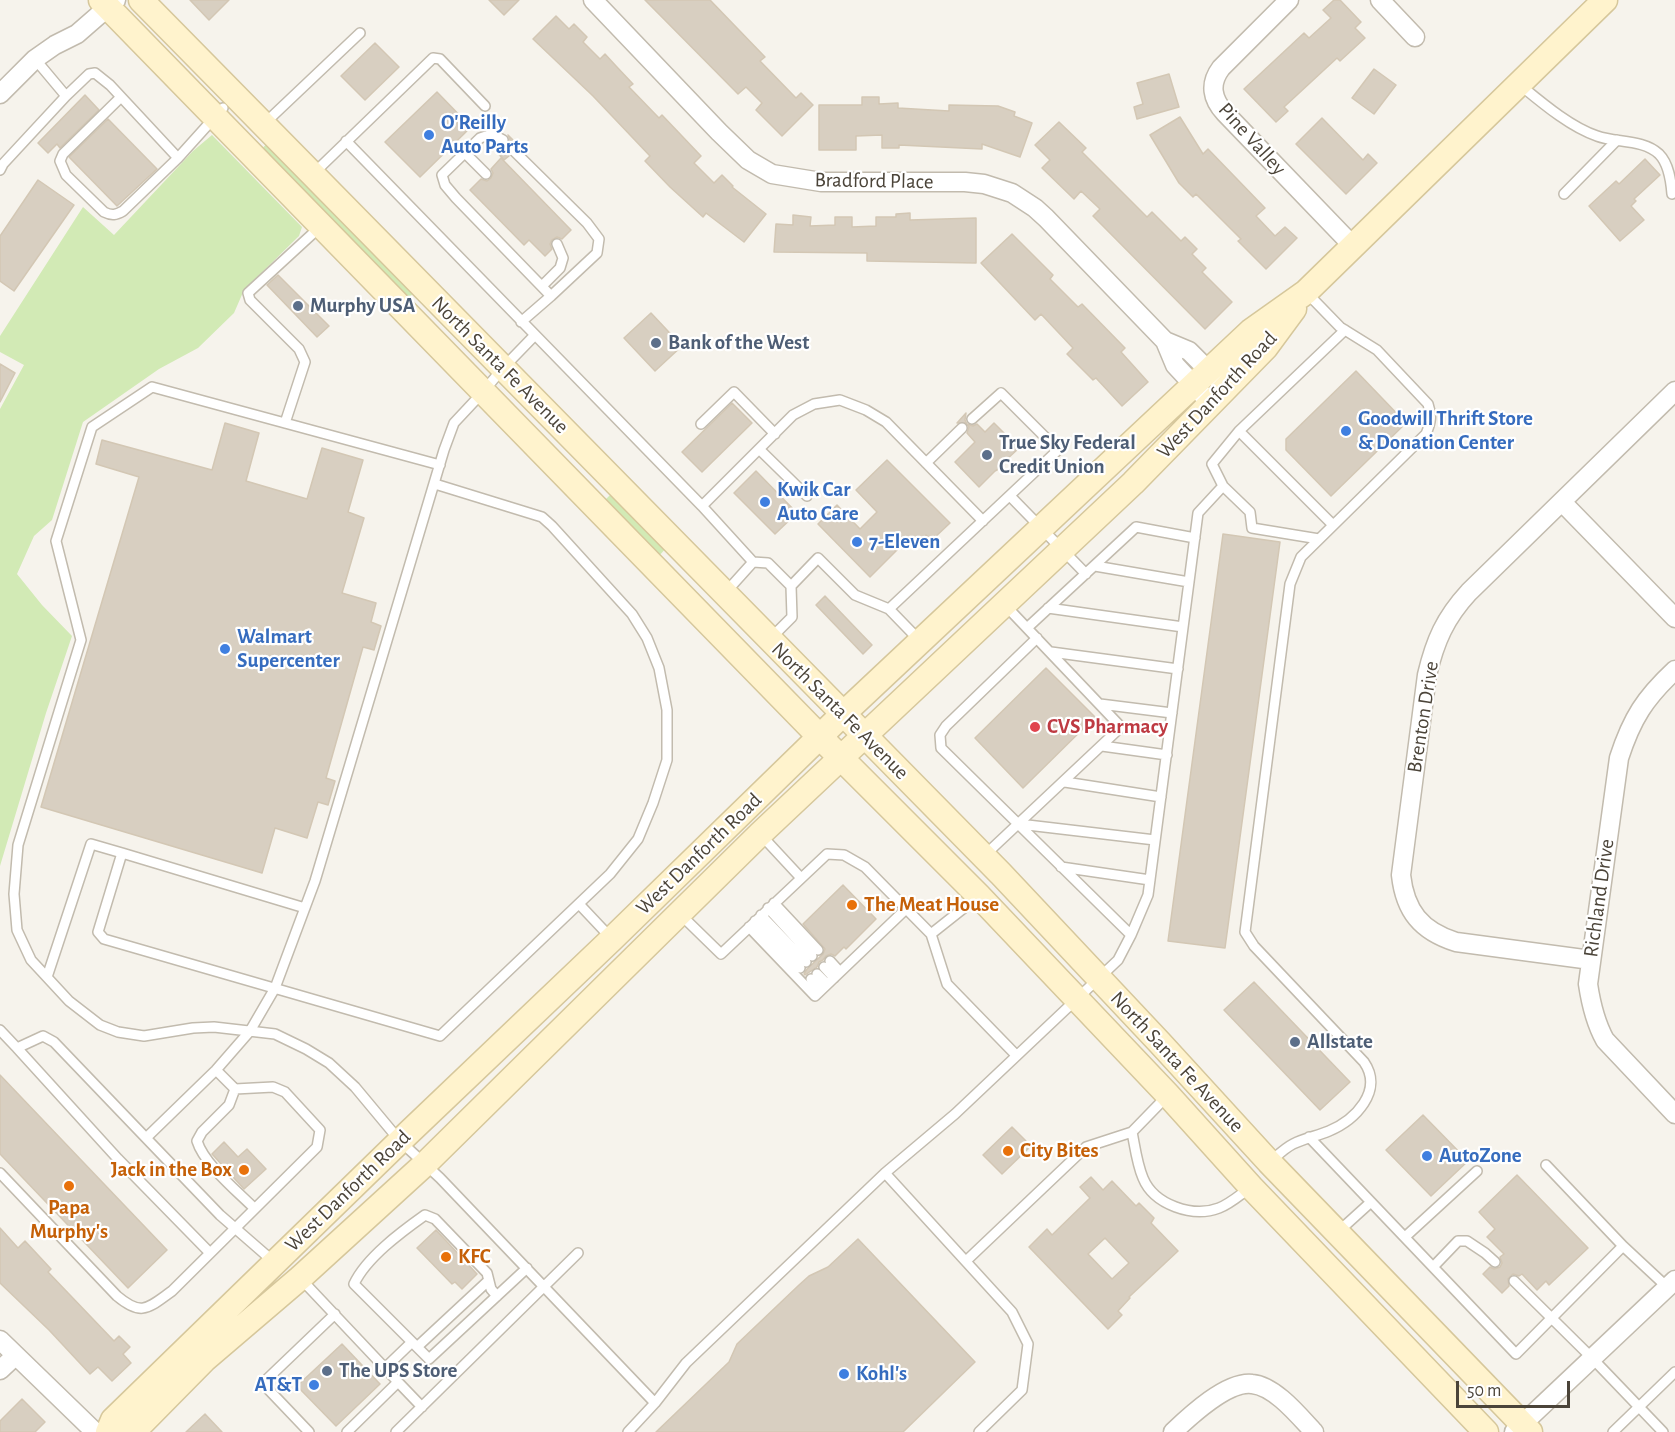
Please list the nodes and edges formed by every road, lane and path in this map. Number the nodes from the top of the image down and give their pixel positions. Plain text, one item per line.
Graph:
1 (141, 0) edge
2 (593, 0) edge
3 (1289, 0) edge
4 (1380, 0) edge
5 (1605, 0) edge
6 (109, 2) edge
7 (360, 33) dead end
8 (1415, 37) dead end
9 (35, 59) junction
10 (1519, 84) junction
11 (0, 94) edge
12 (66, 96) junction
13 (121, 97) junction
14 (485, 106) dead end
15 (219, 112) junction
16 (263, 124) junction
17 (503, 140) dead end
18 (1617, 140) junction
19 (346, 141) junction
20 (514, 151) dead end
21 (465, 153) junction
22 (178, 158) junction
23 (0, 170) edge
24 (313, 174) junction
25 (486, 174) dead end
26 (1564, 194) dead end
27 (1672, 194) dead end
28 (321, 226) junction
29 (557, 244) dead end
30 (1353, 246) junction
31 (542, 286) junction
32 (1306, 292) junction
33 (551, 296) junction
34 (521, 322) junction
35 (1345, 330) junction
36 (534, 336) junction
37 (502, 368) junction
38 (1201, 377) junction
39 (1675, 391) edge
40 (483, 392) junction
41 (1219, 395) junction
42 (972, 419) dead end
43 (285, 423) junction
44 (701, 424) dead end
45 (962, 428) dead end
46 (1239, 431) junction
47 (775, 434) junction
48 (759, 449) junction
49 (926, 463) junction
50 (440, 465) junction
51 (435, 484) junction
52 (1223, 486) junction
53 (807, 496) dead end
54 (1010, 496) junction
55 (1562, 502) junction
56 (702, 506) junction
57 (983, 521) junction
58 (1333, 525) junction
59 (1041, 528) junction
60 (1195, 538) junction
61 (1319, 539) junction
62 (1062, 550) junction
63 (753, 562) junction
64 (652, 564) junction
65 (1095, 566) junction
66 (1086, 574) junction
67 (1189, 582) junction
68 (791, 586) junction
69 (725, 594) junction
70 (1004, 603) junction
71 (1048, 608) junction
72 (889, 609) junction
73 (1675, 618) edge
74 (1183, 627) junction
75 (1027, 628) junction
76 (1037, 638) junction
77 (770, 640) junction
78 (920, 641) junction
79 (1051, 652) junction
80 (1178, 669) junction
81 (1675, 670) edge
82 (1100, 704) junction
83 (1172, 713) junction
84 (843, 714) junction
85 (819, 736) junction
86 (864, 736) junction
87 (1102, 746) junction
88 (1167, 755) junction
89 (841, 758) junction
90 (1065, 782) junction
91 (1161, 797) junction
92 (1019, 824) junction
93 (760, 834) junction
94 (1155, 840) junction
95 (122, 853) junction
96 (984, 857) junction
97 (1061, 867) junction
98 (801, 878) junction
99 (1150, 880) junction
100 (979, 896) junction
101 (579, 904) junction
102 (305, 908) junction
103 (906, 909) junction
104 (680, 914) junction
105 (761, 915) junction
106 (931, 934) junction
107 (1131, 935) junction
108 (612, 939) junction
109 (1591, 960) junction
110 (47, 977) junction
111 (1099, 977) junction
112 (827, 984) junction
113 (275, 988) junction
114 (1076, 999) junction
115 (0, 1030) edge
116 (250, 1031) junction
117 (561, 1032) junction
118 (17, 1048) junction
119 (1016, 1055) junction
120 (216, 1070) junction
121 (235, 1089) junction
122 (1168, 1095) junction
123 (1675, 1114) edge
124 (1132, 1132) junction
125 (1246, 1137) junction
126 (1309, 1137) junction
127 (146, 1138) junction
128 (399, 1141) junction
129 (1269, 1162) junction
130 (425, 1164) junction
131 (1546, 1165) dead end
132 (1477, 1171) dead end
133 (0, 1173) edge
134 (885, 1173) junction
135 (1257, 1193) junction
136 (1371, 1202) junction
137 (254, 1208) junction
138 (234, 1228) junction
139 (1337, 1233) junction
140 (1406, 1237) junction
141 (1623, 1246) junction
142 (210, 1253) junction
143 (578, 1253) dead end
144 (274, 1262) junction
145 (966, 1262) junction
146 (1494, 1262) dead end
147 (1434, 1266) junction
148 (527, 1268) junction
149 (300, 1278) junction
150 (488, 1281) junction
151 (1514, 1281) dead end
152 (1671, 1283) edge
153 (544, 1287) junction
154 (497, 1296) junction
155 (334, 1314) junction
156 (1552, 1320) junction
157 (0, 1340) edge
158 (415, 1345) junction
159 (15, 1356) junction
160 (1592, 1358) junction
161 (385, 1368) junction
162 (0, 1370) edge
163 (1675, 1372) edge
164 (398, 1382) junction
165 (655, 1403) junction
166 (1639, 1406) junction
167 (422, 1407) junction
168 (640, 1428) edge
169 (1522, 1429) edge
170 (95, 1432) edge
171 (108, 1432) edge
172 (129, 1432) edge
173 (309, 1432) edge
174 (347, 1432) edge
175 (396, 1432) edge
176 (628, 1432) edge
177 (979, 1432) edge
178 (1173, 1432) edge
179 (1314, 1432) edge
180 (1486, 1432) edge
181 (1613, 1432) edge
182 (1663, 1432) edge

1 - 16 main road, North Santa Fe Avenue
2 - 38 street, Bradford Place
3 - 30 street, Pine Valley
4 - 8 street
5 - 10 main road, West Danforth Road
6 - 9 street
6 - 15 main road
7 - 16 lane
9 - 11 street
9 - 12 lane
10 - 18 lane
10 - 30 main road, West Danforth Road
12 - 13 lane
12 - 23 lane
13 - 22 lane
13 - 22 lane
14 - 19 lane
15 - 16 main road
15 - 22 lane
15 - 28 main road, North Santa Fe Avenue
16 - 24 main road, North Santa Fe Avenue
17 - 21 lane
18 - 26 lane
18 - 27 lane
19 - 24 lane
19 - 34 lane
20 - 33 lane
21 - 25 lane
21 - 31 lane
24 - 37 main road, North Santa Fe Avenue
28 - 40 main road, North Santa Fe Avenue
28 - 43 lane
29 - 31 lane
30 - 32 main road, West Danforth Road
31 - 33 lane
32 - 35 lane
32 - 38 main road, West Danforth Road
32 - 41 main road, West Danforth Road
33 - 34 lane
34 - 36 lane
35 - 46 lane
35 - 58 lane
36 - 37 lane
36 - 56 lane
37 - 40 lane
37 - 69 main road, North Santa Fe Avenue
38 - 41 street, Bradford Place
38 - 59 main road, West Danforth Road
39 - 55 street, Brenton Drive
40 - 50 lane
40 - 64 main road, North Santa Fe Avenue
41 - 62 main road, West Danforth Road
42 - 54 lane
43 - 50 lane
43 - 110 lane
44 - 47 lane
45 - 49 lane
46 - 52 lane
46 - 58 lane
47 - 48 lane
47 - 49 lane
48 - 53 lane
48 - 56 lane
49 - 57 lane
50 - 51 lane
51 - 101 lane
51 - 102 lane
52 - 60 lane
52 - 61 lane
54 - 57 lane
54 - 59 lane
55 - 73 street
55 - 109 street, Brenton Drive
56 - 63 lane
57 - 72 lane
58 - 61 lane
59 - 62 lane
59 - 78 main road, West Danforth Road
60 - 65 lane
60 - 67 lane
61 - 126 lane
62 - 66 lane
62 - 70 main road, West Danforth Road
63 - 68 lane
63 - 69 lane
64 - 69 main road
64 - 85 main road, North Santa Fe Avenue
65 - 66 lane
65 - 67 lane
66 - 71 lane
67 - 74 lane
68 - 72 lane
68 - 77 lane
69 - 77 main road, North Santa Fe Avenue
70 - 75 lane
70 - 86 main road, West Danforth Road
71 - 74 lane
71 - 75 lane
72 - 78 lane
74 - 80 lane
75 - 76 lane
76 - 79 lane
76 - 92 lane
77 - 84 main road, North Santa Fe Avenue
78 - 84 main road, West Danforth Road
79 - 80 lane
79 - 82 lane
80 - 83 lane
81 - 109 street, Richland Drive
82 - 83 lane
82 - 87 lane
83 - 88 lane
84 - 85 main road, West Danforth Road
84 - 86 main road, North Santa Fe Avenue
85 - 89 main road, North Santa Fe Avenue
85 - 108 main road, West Danforth Road
86 - 89 main road, West Danforth Road
86 - 96 main road, North Santa Fe Avenue
87 - 88 lane
87 - 90 lane
88 - 91 lane
89 - 93 main road, West Danforth Road
89 - 100 main road, North Santa Fe Avenue
90 - 91 lane
90 - 92 lane
91 - 94 lane
92 - 94 lane
92 - 96 lane
92 - 97 lane
93 - 98 lane
93 - 104 main road, West Danforth Road
94 - 99 lane
95 - 102 lane
95 - 110 lane
95 - 113 lane
96 - 111 main road, North Santa Fe Avenue
97 - 99 lane
97 - 107 lane
98 - 103 lane
98 - 105 lane
99 - 107 lane
100 - 106 lane
100 - 114 main road, North Santa Fe Avenue
101 - 108 lane
101 - 113 lane
102 - 113 lane
103 - 106 lane
103 - 112 lane
104 - 105 lane
104 - 117 main road, West Danforth Road
105 - 105 lane
105 - 112 lane
106 - 119 lane
107 - 111 lane
108 - 117 main road
108 - 128 main road, West Danforth Road
109 - 123 street, Richland Drive
110 - 116 lane
111 - 114 lane
111 - 125 main road, North Santa Fe Avenue
112 - 112 lane
113 - 116 lane
114 - 119 lane
114 - 122 main road, North Santa Fe Avenue
115 - 118 lane
116 - 120 lane
116 - 128 lane
117 - 130 main road, West Danforth Road
118 - 127 lane
118 - 142 lane
119 - 134 lane
120 - 121 lane
120 - 127 lane
121 - 137 lane
121 - 137 lane
122 - 124 lane
122 - 125 main road
122 - 135 main road, North Santa Fe Avenue
124 - 135 lane
124 - 145 lane
125 - 129 main road, North Santa Fe Avenue
126 - 129 lane
126 - 136 lane
127 - 138 lane
128 - 130 lane
128 - 144 main road, West Danforth Road
129 - 139 main road, North Santa Fe Avenue
130 - 148 lane
130 - 149 main road, West Danforth Road
131 - 141 lane
132 - 140 lane
133 - 142 lane
134 - 145 lane
134 - 165 lane
135 - 139 main road
135 - 180 main road, North Santa Fe Avenue
136 - 139 lane
136 - 140 lane
137 - 138 lane
138 - 142 lane
138 - 144 lane
139 - 169 main road, North Santa Fe Avenue
140 - 147 lane
141 - 152 lane
141 - 156 lane
143 - 153 lane
144 - 171 main road, West Danforth Road
145 - 177 lane
146 - 147 lane
147 - 156 lane
148 - 153 lane
148 - 154 lane
149 - 155 lane
149 - 172 main road, West Danforth Road
150 - 154 lane
150 - 158 lane
150 - 158 lane
151 - 156 lane
152 - 160 street
153 - 165 lane
153 - 167 lane
154 - 158 lane
155 - 161 lane
155 - 173 lane
156 - 160 lane
157 - 159 street
158 - 161 lane
159 - 162 street
159 - 170 street
160 - 166 lane
160 - 169 street
161 - 164 lane
163 - 166 lane
164 - 167 lane
164 - 174 lane
165 - 168 lane
166 - 181 lane
166 - 182 lane
167 - 175 lane
168 - 176 lane
178 - 179 street

